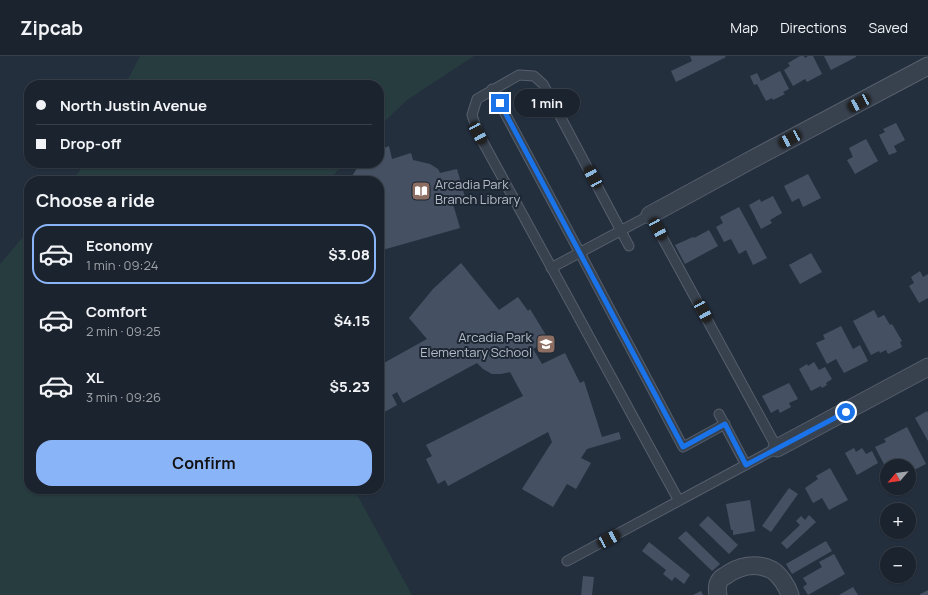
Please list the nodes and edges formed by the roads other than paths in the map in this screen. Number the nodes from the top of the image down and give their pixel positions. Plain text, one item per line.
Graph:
1 (928, 66) edge
2 (492, 89) junction
3 (650, 215) junction
4 (622, 230) junction
5 (629, 246) dead end
6 (580, 253) junction
7 (551, 268) junction
8 (928, 367) edge
9 (719, 414) dead end
10 (725, 424) junction
11 (777, 448) junction
12 (746, 465) junction
13 (679, 501) junction
14 (567, 561) dead end
15 (718, 595) edge
16 (790, 595) edge

1 - 3 street
2 - 4 lane
2 - 6 lane
2 - 7 lane
3 - 4 lane
3 - 11 lane
4 - 5 lane
4 - 6 lane
6 - 7 lane
6 - 10 lane
7 - 13 lane
8 - 11 street
9 - 10 lane
10 - 12 lane
11 - 12 lane
12 - 13 lane
13 - 14 lane
15 - 16 street

